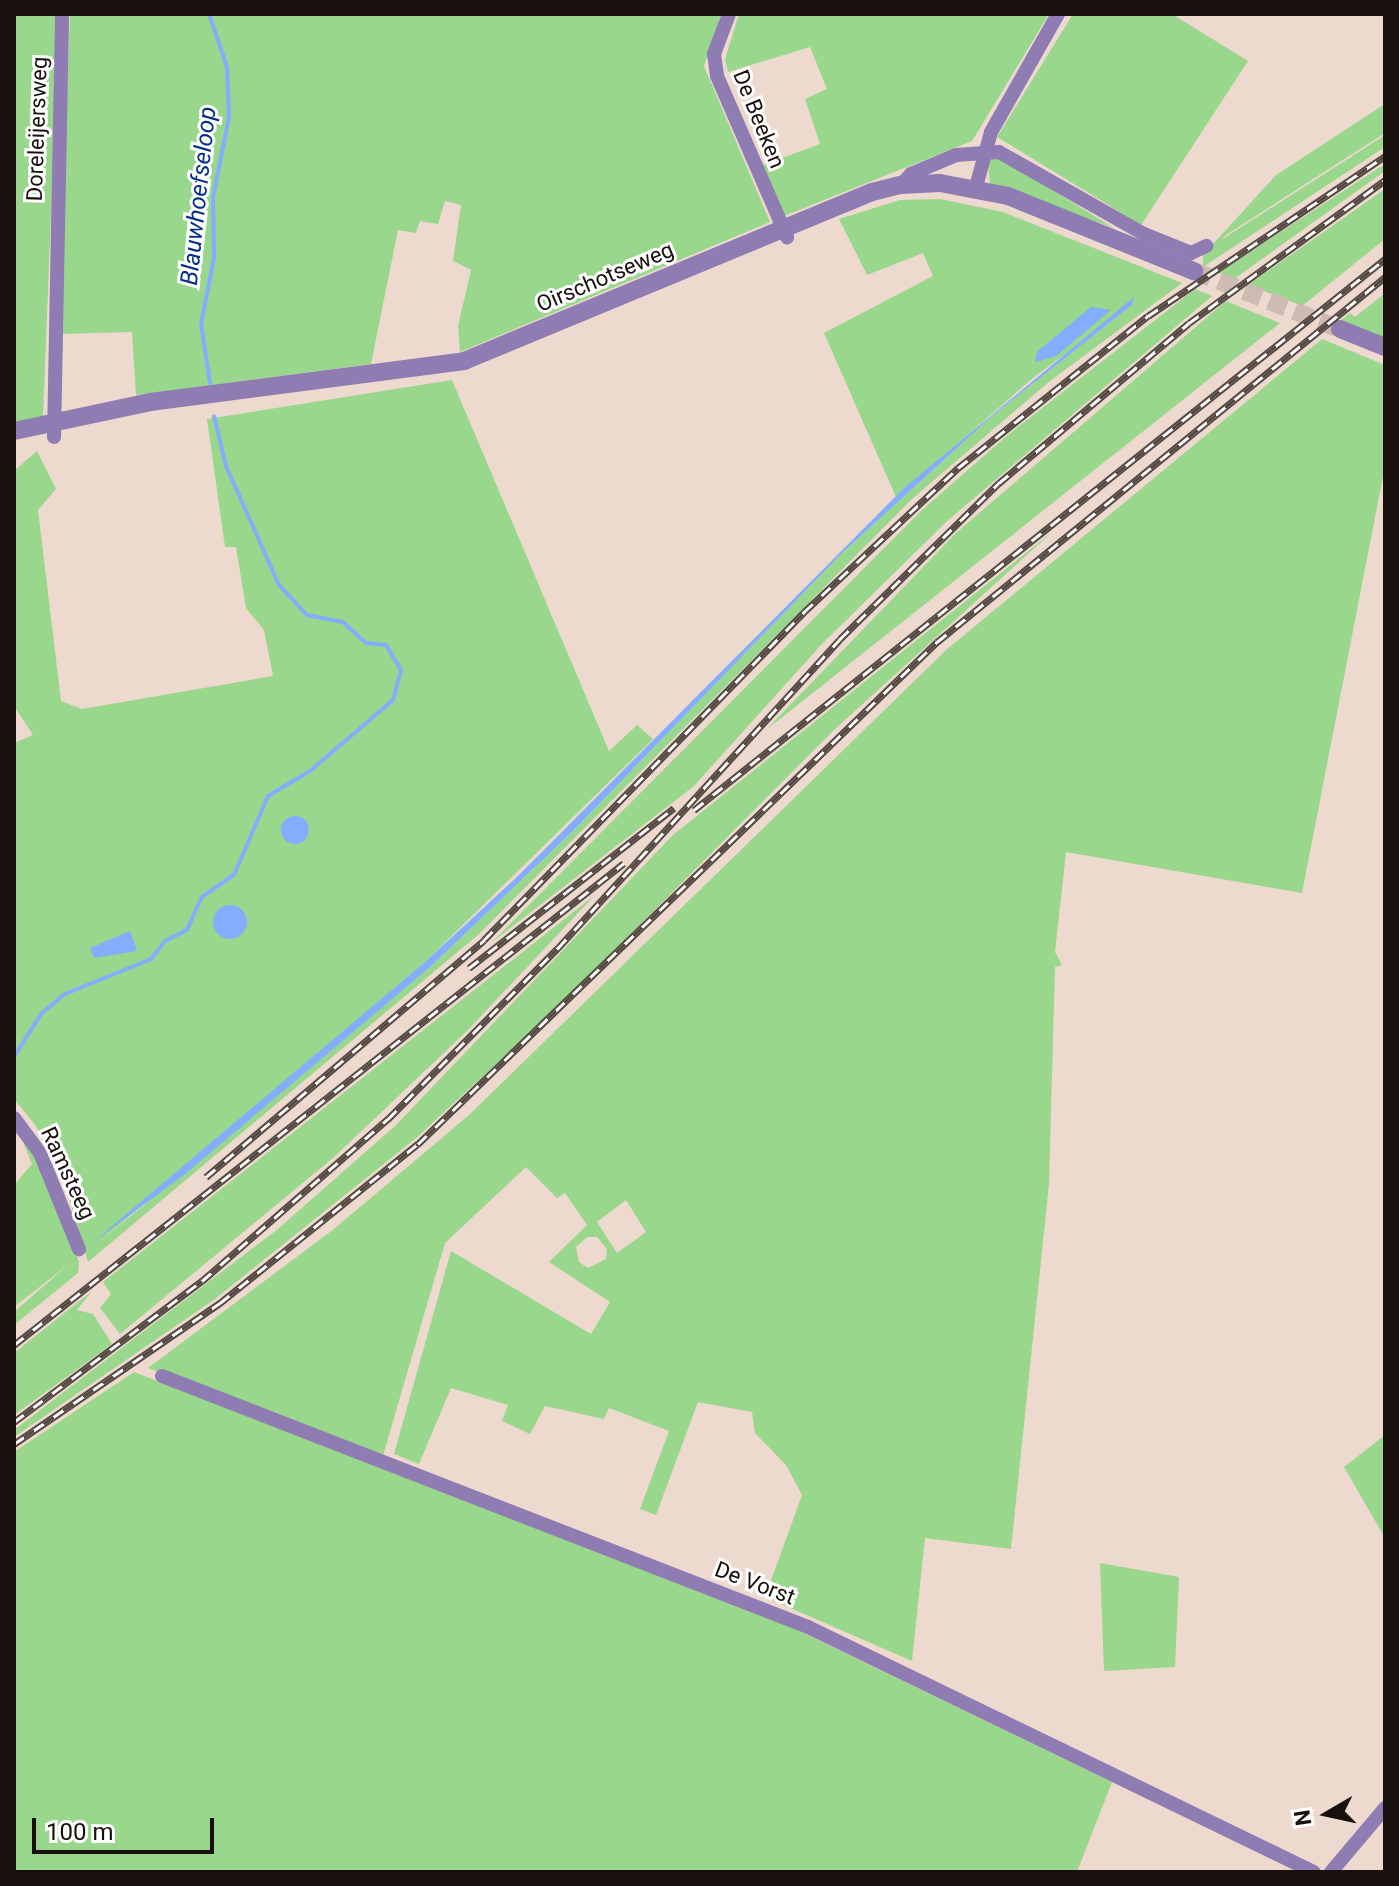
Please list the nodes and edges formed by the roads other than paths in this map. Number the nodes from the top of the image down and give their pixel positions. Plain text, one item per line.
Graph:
1 (62, 14) edge
2 (729, 14) edge
3 (1058, 14) edge
4 (983, 150) junction
5 (901, 185) junction
6 (976, 187) junction
7 (784, 233) junction
8 (1206, 246) dead end
9 (1194, 271) tunnel mouth
10 (1340, 329) tunnel mouth
11 (1385, 347) edge
12 (53, 430) junction
13 (14, 431) edge
14 (14, 1118) edge
15 (79, 1249) dead end
16 (162, 1376) dead end
17 (1385, 1808) edge
18 (1314, 1872) edge
19 (1331, 1872) edge

1 - 12 street, Doreleijersweg
2 - 7 street, De Beeken
3 - 4 street
4 - 5 street
4 - 6 street
4 - 8 street
5 - 6 street, Oirschotseweg
5 - 7 street, Oirschotseweg
6 - 9 street, Oirschotseweg
7 - 12 street, Oirschotseweg
10 - 11 street
12 - 13 street, Oirschotseweg
14 - 15 street, Ramsteeg
16 - 18 street, De Vorst
17 - 19 street

